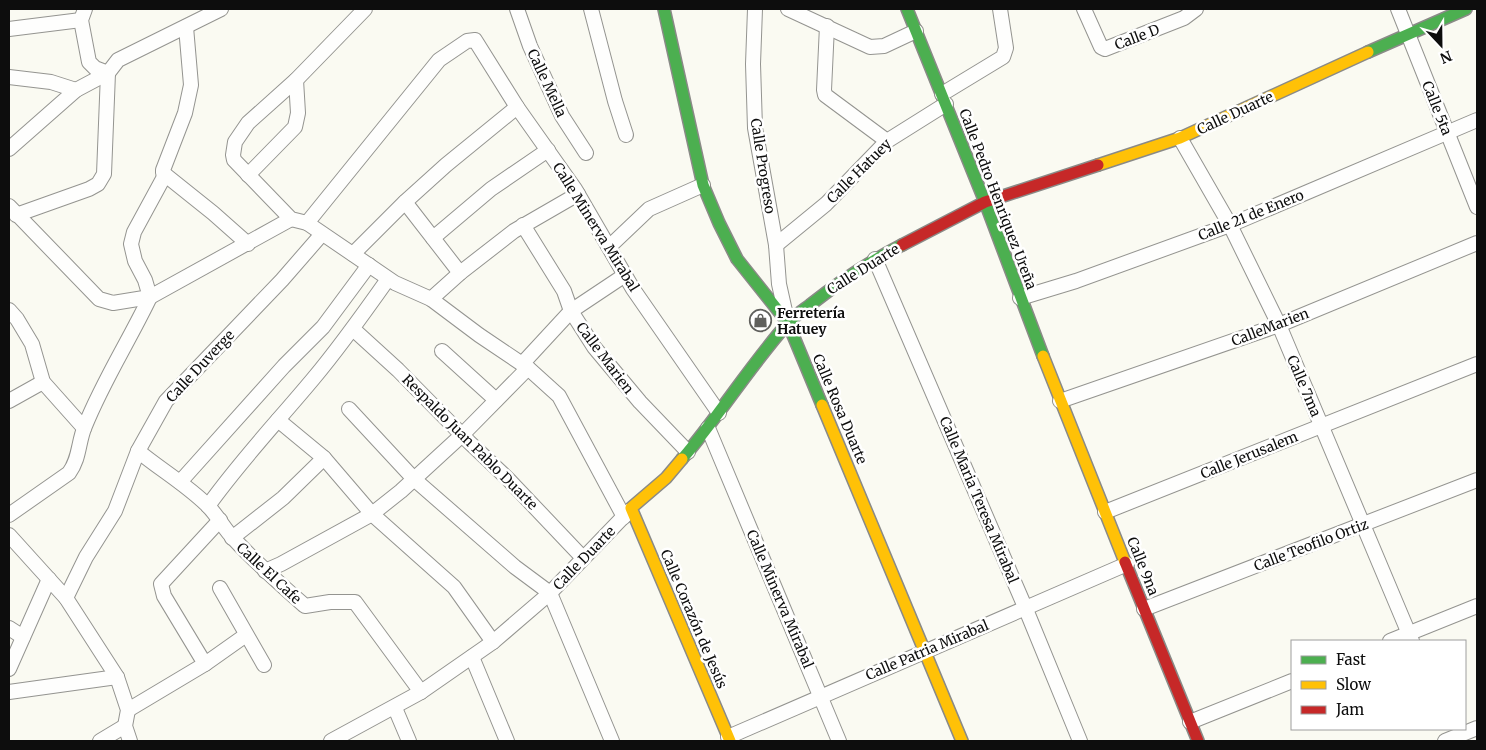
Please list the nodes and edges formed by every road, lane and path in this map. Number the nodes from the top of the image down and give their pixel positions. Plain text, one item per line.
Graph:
1 (221, 9) edge
2 (365, 9) edge
3 (517, 9) edge
4 (591, 9) edge
5 (664, 9) edge
6 (755, 9) edge
7 (788, 9) edge
8 (908, 9) edge
9 (1000, 9) edge
10 (1084, 9) edge
11 (1196, 9) edge
12 (1398, 9) edge
13 (1466, 9) edge
14 (83, 14) edge
15 (827, 26) junction
16 (186, 27) junction
17 (9, 29) edge
18 (916, 31) junction
19 (1407, 34) junction
20 (108, 73) junction
21 (9, 77) edge
22 (296, 80) junction
23 (76, 90) junction
24 (944, 99) junction
25 (517, 107) junction
26 (1477, 120) edge
27 (1447, 132) junction
28 (626, 135) dead end
29 (1180, 138) junction
30 (887, 141) junction
31 (9, 149) edge
32 (548, 150) junction
33 (586, 153) dead end
34 (165, 175) junction
35 (248, 175) junction
36 (704, 185) junction
37 (578, 194) junction
38 (406, 202) junction
39 (985, 202) junction
40 (1477, 206) edge
41 (11, 209) edge
42 (291, 219) junction
43 (307, 223) junction
44 (523, 225) junction
45 (1230, 225) junction
46 (322, 234) junction
47 (433, 238) junction
48 (1477, 243) edge
49 (248, 244) junction
50 (776, 245) junction
51 (609, 247) junction
52 (353, 254) junction
53 (875, 259) junction
54 (369, 265) junction
55 (460, 273) junction
56 (625, 275) junction
57 (388, 278) junction
58 (150, 298) junction
59 (1020, 298) junction
60 (431, 299) junction
61 (9, 310) edge
62 (571, 311) junction
63 (788, 323) junction
64 (1279, 325) junction
65 (353, 329) junction
66 (442, 351) dead end
67 (1477, 364) edge
68 (525, 366) junction
69 (43, 382) junction
70 (9, 400) edge
71 (496, 400) junction
72 (1060, 401) junction
73 (349, 409) dead end
74 (719, 413) junction
75 (278, 420) junction
76 (1322, 426) junction
77 (84, 428) junction
78 (708, 428) junction
79 (462, 435) junction
80 (138, 451) junction
81 (688, 452) junction
82 (324, 458) junction
83 (414, 479) junction
84 (1477, 480) edge
85 (180, 482) junction
86 (208, 506) junction
87 (1105, 512) junction
88 (627, 513) junction
89 (372, 514) junction
90 (9, 516) edge
91 (220, 520) junction
92 (1363, 524) junction
93 (9, 535) edge
94 (232, 538) junction
95 (583, 558) junction
96 (1127, 564) junction
97 (265, 571) junction
98 (49, 579) junction
99 (220, 588) dead end
100 (550, 593) junction
101 (66, 598) junction
102 (1477, 606) edge
103 (1025, 607) junction
104 (1144, 609) junction
105 (9, 628) edge
106 (246, 635) junction
107 (23, 637) junction
108 (1411, 637) edge
109 (1395, 640) edge
110 (493, 642) junction
111 (925, 651) junction
112 (472, 657) junction
113 (205, 664) junction
114 (264, 665) dead end
115 (9, 670) edge
116 (117, 677) junction
117 (1291, 681) edge
118 (9, 692) edge
119 (421, 692) junction
120 (821, 696) junction
121 (395, 708) junction
122 (128, 710) junction
123 (1190, 722) junction
124 (125, 726) junction
125 (1477, 728) edge
126 (1450, 737) edge
127 (729, 739) edge
128 (100, 741) edge
129 (130, 741) edge
130 (331, 741) edge
131 (409, 741) edge
132 (507, 741) edge
133 (612, 741) edge
134 (839, 741) edge
135 (962, 741) edge
136 (1080, 741) edge
137 (1198, 741) edge

1 - 16 street
2 - 22 street
3 - 33 street, Calle Mella
4 - 28 street
5 - 36 street, Calle Rosa Duarte
6 - 50 street, Calle Progreso
7 - 15 street
8 - 18 street, Calle Pedro Henriquez Ureña
9 - 24 street, Calle Hatuey
10 - 11 street, Calle D
12 - 19 street, Calle 5ta
13 - 19 street, Calle Duarte
14 - 17 street
14 - 20 street
15 - 18 street
15 - 30 street
16 - 20 street
16 - 34 street
18 - 24 street, Calle Pedro Henriquez Ureña
19 - 27 street, Calle 5ta
19 - 29 street, Calle Duarte
20 - 23 street
20 - 41 street
21 - 23 street
22 - 35 street
22 - 35 street
23 - 31 street
24 - 30 street, Calle Hatuey
24 - 39 street, Calle Pedro Henriquez Ureña
25 - 32 street, Calle Minerva Mirabal
25 - 38 street
25 - 43 street, Calle Minerva Mirabal
26 - 27 street, Calle 21 de Enero
27 - 40 street, Calle 5ta
27 - 45 street, Calle 21 de Enero
29 - 39 street, Calle Duarte
29 - 45 street, Calle 7ma
30 - 50 street, Calle Hatuey
32 - 37 street, Calle Minerva Mirabal
32 - 47 street
34 - 49 street
34 - 58 street
35 - 42 street
36 - 51 street
36 - 63 street, Calle Rosa Duarte
37 - 44 street
37 - 51 street, Calle Minerva Mirabal
38 - 47 street
38 - 52 street
39 - 53 street, Calle Duarte
39 - 59 street, Calle Pedro Henriquez Ureña
41 - 58 street
42 - 43 street
42 - 49 street
43 - 46 street
44 - 55 street
44 - 62 street, Calle Marien
45 - 59 street, Calle 21 de Enero
45 - 64 street, Calle 7ma
46 - 52 street
46 - 80 street, Calle Duverge
47 - 55 street
48 - 64 street, CalleMarien
49 - 58 street
50 - 63 street, Calle Progreso
51 - 56 street, Calle Minerva Mirabal
52 - 54 street
53 - 63 street, Calle Duarte
53 - 103 street, Calle Maria Teresa Mirabal
54 - 57 street
54 - 85 street
55 - 60 street
56 - 62 street
56 - 74 street, Calle Minerva Mirabal
57 - 60 street
57 - 65 street
58 - 77 street
59 - 72 street, Calle Pedro Henriquez Ureña
60 - 68 street
61 - 69 street
62 - 68 street
62 - 81 street, Calle Marien
63 - 74 street, Calle Duarte
63 - 111 street, Calle Rosa Duarte
64 - 72 street, CalleMarien
64 - 76 street, Calle 7ma
65 - 75 street
65 - 79 street, Respaldo Juan Pablo Duarte
66 - 71 street
67 - 76 street, Calle Jerusalem
68 - 71 street
68 - 88 street
69 - 70 street
69 - 77 street
71 - 79 street
72 - 87 street, Calle 9na
73 - 83 street
74 - 78 street, Calle Duarte
75 - 82 street
75 - 86 street
76 - 87 street, Calle Jerusalem
76 - 92 street, Calle 7ma
77 - 90 street
78 - 81 street, Calle Duarte
78 - 120 street, Calle Minerva Mirabal
79 - 83 street
79 - 95 street, Respaldo Juan Pablo Duarte
80 - 85 street, Calle El Cafe
80 - 101 street, Calle Duverge
81 - 88 street, Calle Duarte
82 - 89 street
82 - 94 street
83 - 89 street
83 - 100 street
84 - 92 street, Calle Teofilo Ortiz
85 - 86 street, Calle El Cafe
86 - 91 street, Calle El Cafe
87 - 96 street, Calle 9na
88 - 95 street, Calle Duarte
88 - 127 street, Calle Corazón de Jesús
89 - 97 street
89 - 110 street
91 - 94 street, Calle El Cafe
91 - 113 street
92 - 104 street, Calle Teofilo Ortiz
92 - 108 street, Calle 7ma
93 - 98 street
94 - 97 street, Calle El Cafe
95 - 100 street, Calle Duarte
96 - 103 street, Calle Patria Mirabal
96 - 104 street, Calle 9na
97 - 119 street, Calle El Cafe
98 - 101 street
98 - 107 street
99 - 106 street
100 - 110 street, Calle Duarte
100 - 133 street
101 - 116 street
102 - 108 street
103 - 111 street, Calle Patria Mirabal
103 - 136 street, Calle Maria Teresa Mirabal
104 - 123 street, Calle 9na
105 - 107 street
106 - 113 street
106 - 114 street
107 - 115 street
108 - 109 street
110 - 112 street, Calle Duarte
111 - 120 street, Calle Patria Mirabal
111 - 135 street, Calle Rosa Duarte
112 - 119 street, Calle Duarte
112 - 132 street
113 - 122 street
116 - 118 street
116 - 122 street
117 - 123 street
119 - 121 street, Calle Duarte
120 - 127 street, Calle Patria Mirabal
120 - 134 street, Calle Minerva Mirabal
121 - 130 street, Calle Duarte
121 - 131 street
122 - 124 street
123 - 137 street, Calle 9na
124 - 128 street
124 - 129 street
125 - 126 street

